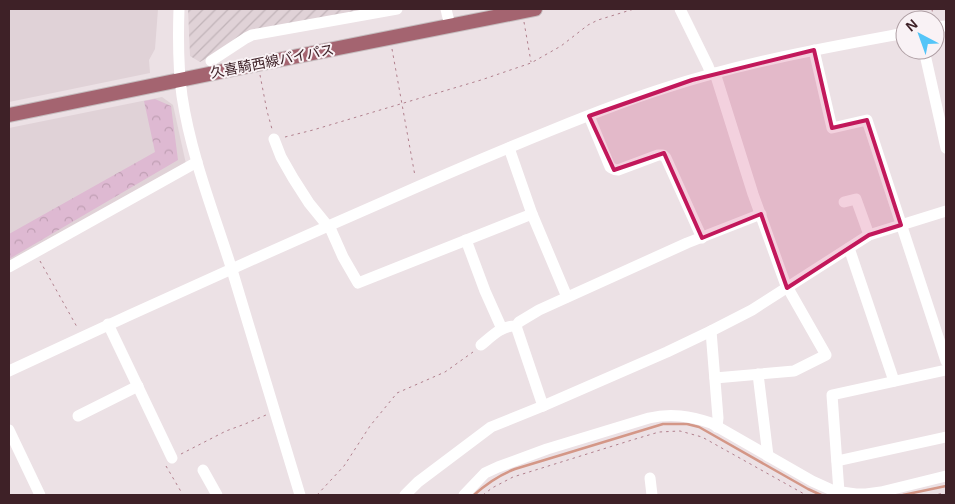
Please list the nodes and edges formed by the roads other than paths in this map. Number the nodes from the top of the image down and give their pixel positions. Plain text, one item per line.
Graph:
1 (179, 9) edge
2 (397, 9) edge
3 (446, 9) edge
4 (680, 9) edge
5 (528, 10) edge
6 (450, 26) junction
7 (895, 35) edge
8 (814, 50) junction
9 (211, 60) dead end
10 (926, 60) edge
11 (713, 73) junction
12 (180, 80) junction
13 (9, 115) edge
14 (589, 116) junction
15 (274, 140) road end
16 (509, 148) junction
17 (946, 148) edge
18 (198, 162) junction
19 (844, 202) dead end
20 (946, 211) edge
21 (532, 214) junction
22 (761, 214) junction
23 (901, 225) junction
24 (328, 226) junction
25 (869, 234) junction
26 (702, 238) junction
27 (466, 240) junction
28 (849, 248) junction
29 (9, 267) edge
30 (231, 268) junction
31 (787, 288) junction
32 (567, 297) junction
33 (108, 324) junction
34 (516, 326) junction
35 (502, 329) junction
36 (711, 331) junction
37 (481, 345) road end
38 (946, 361) edge
39 (946, 370) edge
40 (9, 371) edge
41 (758, 374) junction
42 (715, 378) junction
43 (894, 381) junction
44 (138, 386) junction
45 (543, 406) junction
46 (78, 416) dead end
47 (718, 427) junction
48 (9, 430) edge
49 (946, 437) edge
50 (768, 456) junction
51 (172, 458) road end
52 (837, 461) junction
53 (203, 470) dead end
54 (946, 476) edge
55 (650, 478) dead end
56 (839, 492) junction
57 (40, 495) edge
58 (217, 495) edge
59 (300, 495) edge
60 (405, 495) edge
61 (464, 495) edge
62 (652, 495) edge

1 - 12 street
2 - 9 street
3 - 6 street
4 - 11 street
5 - 6 main road, 久喜騎西線バイパス
6 - 12 main road, 久喜騎西線バイパス
7 - 8 street
8 - 11 street
8 - 23 street
10 - 17 street
11 - 14 street
11 - 22 street
12 - 13 main road, 久喜騎西線バイパス
12 - 18 street
14 - 16 street
14 - 26 street
15 - 24 street
16 - 21 street
16 - 24 street
18 - 29 street
18 - 30 street
19 - 25 street
20 - 23 street
21 - 27 street
21 - 32 street
22 - 26 street
22 - 31 street
23 - 25 street
23 - 38 street
24 - 27 street
24 - 30 street
25 - 28 street
26 - 32 street
27 - 35 street
28 - 31 street
28 - 43 street
30 - 33 street
30 - 59 street
31 - 36 street
31 - 41 street
32 - 34 street
33 - 40 street
33 - 44 street
34 - 35 street
34 - 45 street
35 - 37 street
36 - 42 street
36 - 45 street
39 - 43 street
41 - 42 street
41 - 50 street
42 - 47 street
43 - 52 street
44 - 46 street
44 - 51 street
45 - 60 street
47 - 50 street
47 - 61 street
48 - 57 street
49 - 52 street
50 - 56 street
52 - 56 street
53 - 58 street
54 - 56 street
55 - 62 street

